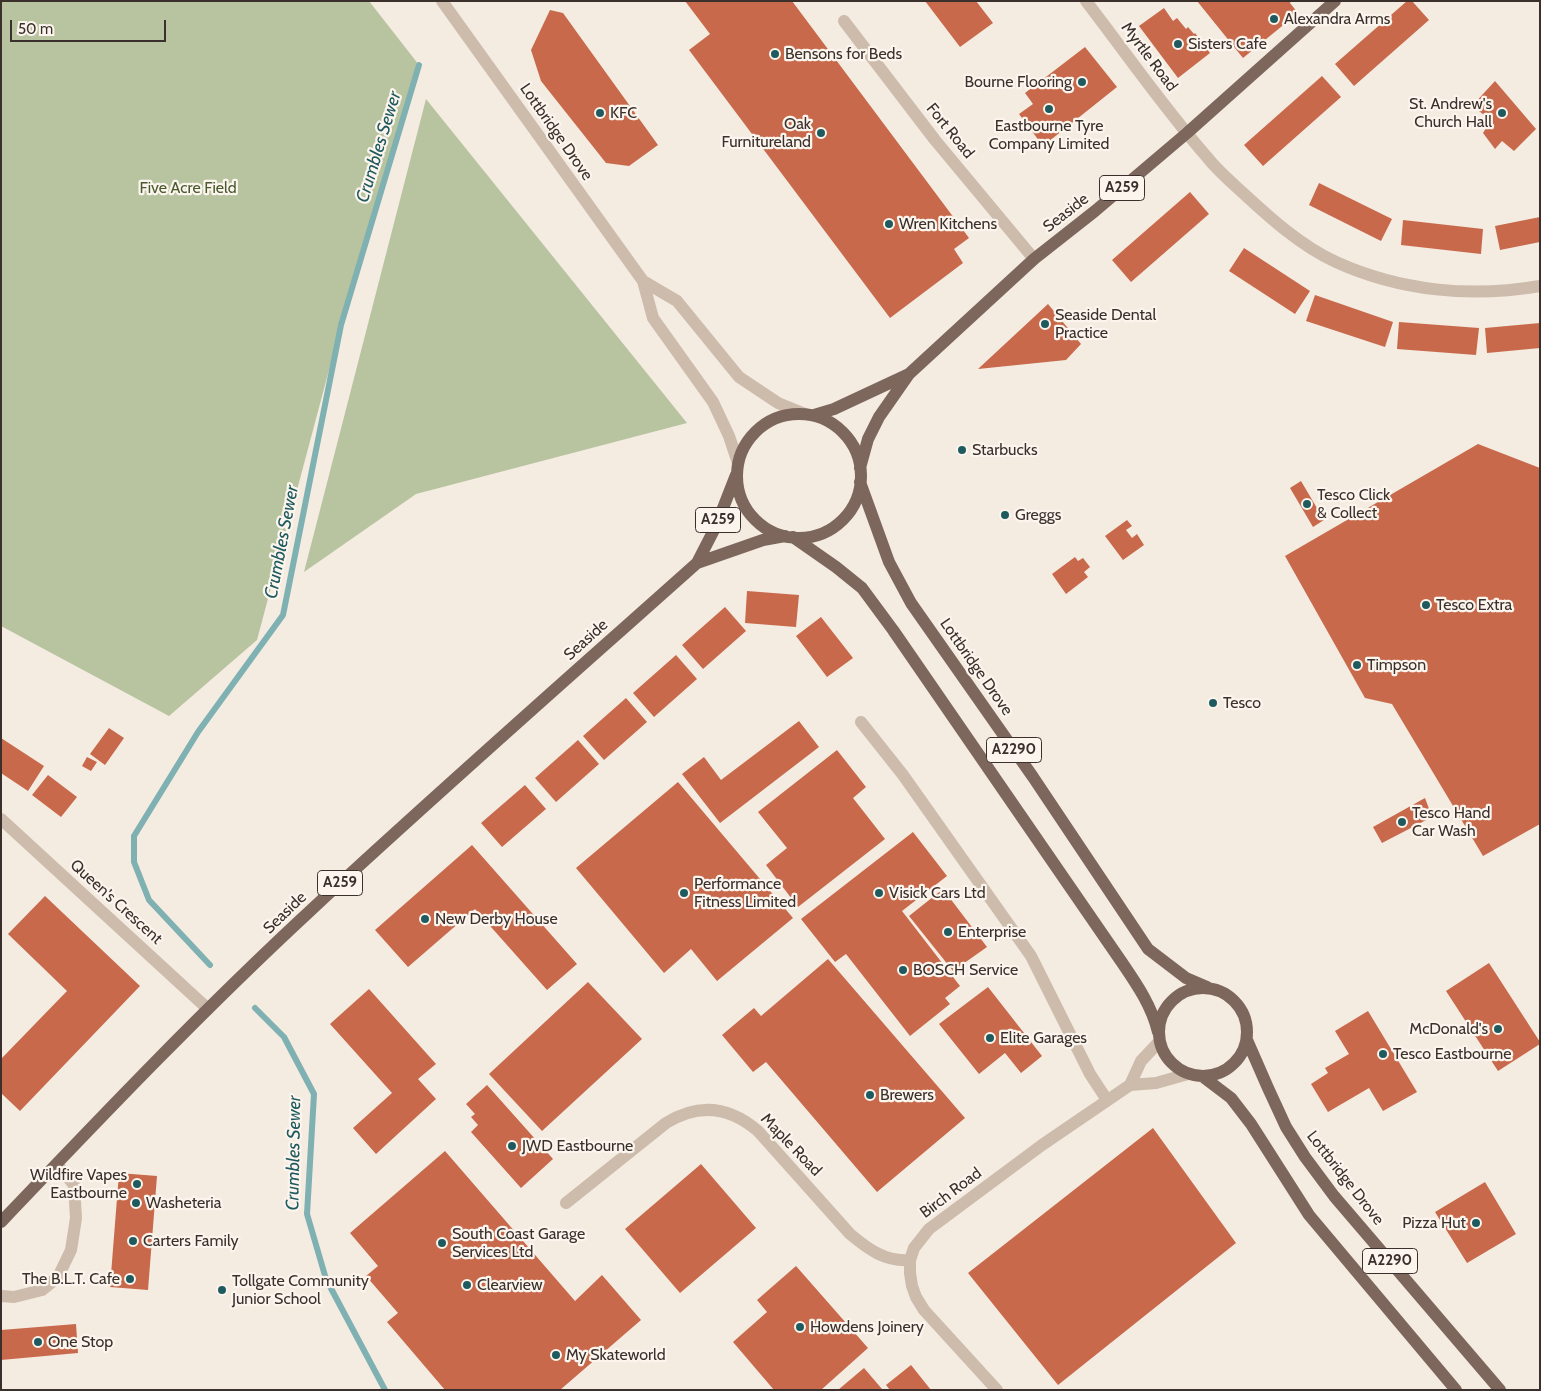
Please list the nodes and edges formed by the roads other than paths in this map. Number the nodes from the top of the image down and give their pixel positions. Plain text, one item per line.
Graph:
1 (442, 1) edge
2 (1086, 1) edge
3 (1335, 1) edge
4 (844, 21) dead end
5 (1187, 133) junction
6 (1034, 259) junction
7 (643, 281) junction
8 (1540, 286) edge
9 (909, 374) junction
10 (809, 415) junction
11 (860, 468) junction
12 (737, 469) junction
13 (860, 482) junction
14 (789, 536) junction
15 (697, 563) junction
16 (861, 722) dead end
17 (1, 819) edge
18 (1207, 987) junction
19 (208, 1009) junction
20 (1159, 1037) junction
21 (1247, 1040) junction
22 (1188, 1074) junction
23 (1202, 1076) junction
24 (1130, 1085) junction
25 (1107, 1100) junction
26 (57, 1164) junction
27 (566, 1203) dead end
28 (1, 1222) edge
29 (910, 1260) junction
30 (1, 1296) edge
31 (997, 1390) edge
32 (1456, 1390) edge
33 (1500, 1390) edge

1 - 7 street, Lottbridge Drove
2 - 5 street, Myrtle Road
3 - 5 main road, Seaside / A259
4 - 6 street, Fort Road
5 - 6 main road, Seaside / A259
5 - 8 street, Myrtle Road
6 - 9 main road, Seaside / A259
7 - 10 street, Lottbridge Drove
7 - 12 street, Lottbridge Drove
9 - 10 main road, Seaside / A259
9 - 11 main road, Seaside / A259
10 - 11 main road
10 - 12 main road
11 - 13 main road
12 - 14 main road
12 - 15 main road, Seaside / A259
13 - 14 main road
13 - 18 main road, Lottbridge Drove / A2290
14 - 15 main road, Seaside / A259
14 - 20 main road, A2290
15 - 19 main road, Seaside / A259
16 - 25 street
17 - 19 street, Queen's Crescent
18 - 20 main road
18 - 21 main road
19 - 26 main road, Seaside / A259
20 - 22 main road
20 - 24 street
21 - 23 main road
21 - 33 main road, Lottbridge Drove / A2290
22 - 23 main road
22 - 24 street
23 - 32 main road, A2290
24 - 25 street, Birch Road
25 - 29 street, Birch Road
26 - 28 main road, Seaside / A259
26 - 30 street
27 - 29 street, Maple Road
29 - 31 street

